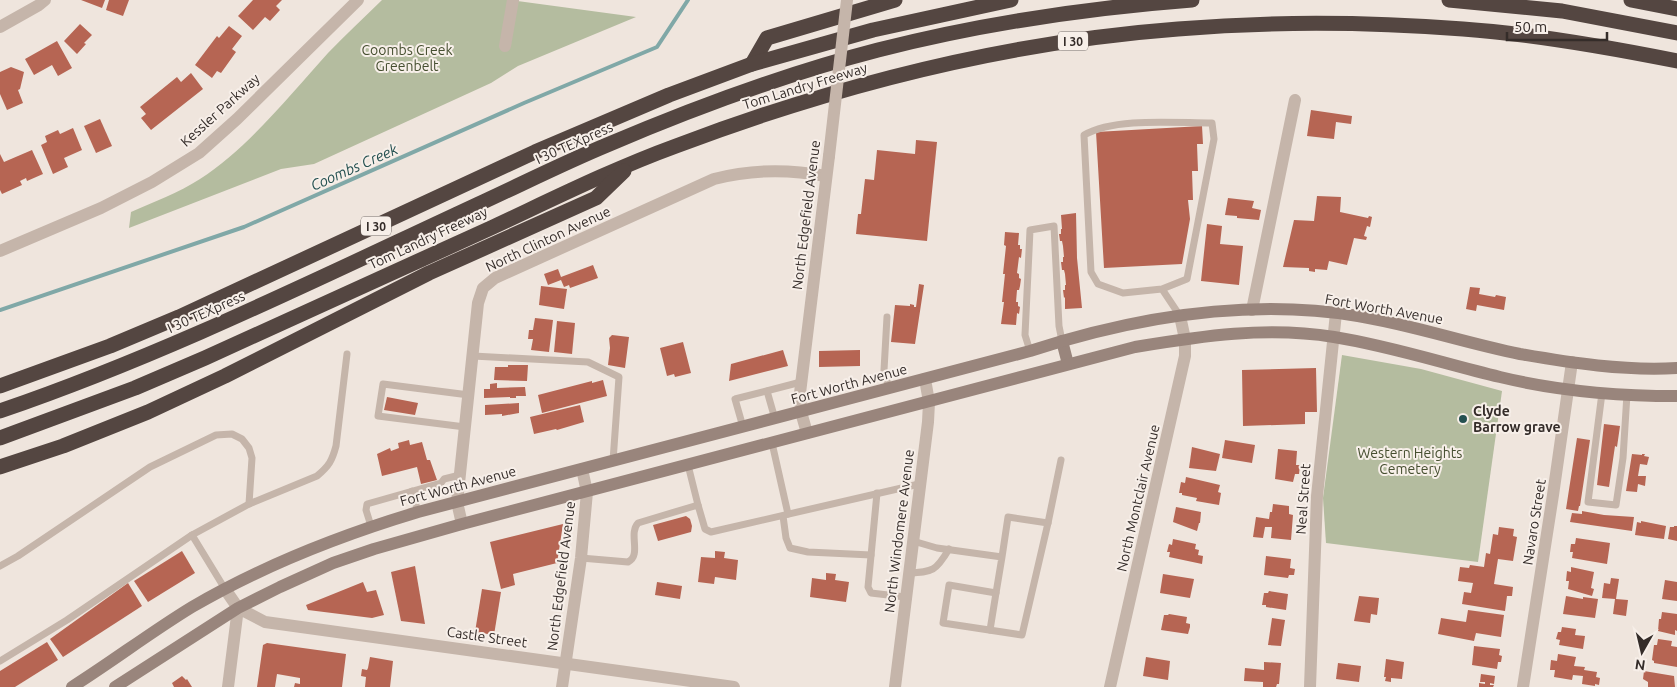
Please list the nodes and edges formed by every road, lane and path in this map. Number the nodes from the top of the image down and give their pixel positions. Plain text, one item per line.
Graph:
1 (44, 0) edge
2 (358, 0) edge
3 (512, 0) edge
4 (847, 0) edge
5 (895, 0) edge
6 (1012, 0) edge
7 (1192, 0) edge
8 (1449, 0) edge
9 (1631, 0) edge
10 (1677, 9) edge
11 (0, 27) edge
12 (1677, 33) edge
13 (505, 46) dead end
14 (1677, 61) edge
15 (752, 64) junction
16 (1295, 100) dead end
17 (635, 162) junction
18 (826, 176) junction
19 (0, 251) edge
20 (1162, 289) junction
21 (1252, 310) junction
22 (1336, 313) junction
23 (1180, 316) junction
24 (887, 317) dead end
25 (1334, 337) junction
26 (1185, 339) junction
27 (1062, 341) junction
28 (1030, 351) junction
29 (347, 354) dead end
30 (473, 356) junction
31 (1572, 362) junction
32 (1068, 364) junction
33 (1677, 368) edge
34 (925, 379) junction
35 (801, 382) junction
36 (0, 386) edge
37 (889, 388) junction
38 (1568, 390) junction
39 (768, 391) junction
40 (1602, 392) junction
41 (1627, 394) junction
42 (469, 396) junction
43 (1677, 396) edge
44 (929, 402) junction
45 (0, 411) edge
46 (801, 412) junction
47 (776, 418) junction
48 (466, 426) junction
49 (743, 427) junction
50 (806, 433) junction
51 (0, 438) edge
52 (772, 443) junction
53 (1061, 460) dead end
54 (613, 461) junction
55 (688, 465) junction
56 (0, 467) edge
57 (582, 469) junction
58 (460, 475) junction
59 (920, 484) junction
60 (412, 491) junction
61 (587, 492) junction
62 (876, 493) junction
63 (457, 502) junction
64 (249, 504) junction
65 (698, 505) junction
66 (418, 512) junction
67 (786, 515) junction
68 (1048, 523) junction
69 (462, 524) junction
70 (371, 526) junction
71 (192, 535) junction
72 (913, 541) junction
73 (949, 550) junction
74 (871, 555) junction
75 (1002, 557) junction
76 (581, 558) junction
77 (0, 566) edge
78 (908, 573) junction
79 (225, 589) junction
80 (996, 593) junction
81 (905, 597) junction
82 (238, 608) junction
83 (990, 630) junction
84 (0, 661) edge
85 (565, 663) junction
86 (72, 687) edge
87 (115, 687) edge
88 (228, 687) edge
89 (562, 687) edge
90 (734, 687) edge
91 (895, 687) edge
92 (1110, 687) edge
93 (1310, 687) edge
94 (1523, 687) edge

1 - 11 street
2 - 19 street, Kessler Parkway
3 - 13 street
4 - 18 street, North Edgefield Avenue, bridge
5 - 15 highway
6 - 15 highway, I 30
7 - 45 highway, I 30 TEXpress
8 - 12 highway
9 - 10 highway
14 - 17 highway, Tom Landry Freeway / I 30
15 - 36 highway, I 30
16 - 21 street
17 - 51 highway, Tom Landry Freeway / I 30
17 - 56 highway
18 - 30 street, North Clinton Avenue
18 - 35 street, North Edgefield Avenue
20 - 20 lane
20 - 23 lane
21 - 22 main road, Fort Worth Avenue
21 - 23 main road, Fort Worth Avenue
22 - 25 street, Neal Street
22 - 31 main road, Fort Worth Avenue
23 - 26 street, North Montclair Avenue
23 - 27 main road, Fort Worth Avenue
24 - 37 lane
25 - 26 main road
25 - 38 main road
25 - 93 street, Neal Street
26 - 32 main road
26 - 92 street, North Montclair Avenue
27 - 28 main road, Fort Worth Avenue
27 - 28 lane
27 - 32 main road
28 - 34 main road, Fort Worth Avenue
29 - 64 lane
30 - 42 street, North Clinton Avenue
30 - 54 lane
31 - 33 main road, Fort Worth Avenue
31 - 38 street, Navaro Street
32 - 44 main road
34 - 37 main road, Fort Worth Avenue
34 - 44 street, North Windomere Avenue
35 - 39 lane
35 - 46 street, North Edgefield Avenue
37 - 46 main road, Fort Worth Avenue
38 - 40 main road
38 - 94 street, Navaro Street
39 - 47 lane
39 - 49 lane
40 - 41 main road
40 - 41 lane
41 - 43 main road
42 - 48 street, North Clinton Avenue
42 - 48 lane
44 - 50 main road
44 - 59 street, North Windomere Avenue
46 - 47 main road, Fort Worth Avenue
46 - 50 street, North Edgefield Avenue
47 - 49 main road, Fort Worth Avenue
48 - 58 street, North Clinton Avenue
49 - 54 main road, Fort Worth Avenue
50 - 52 main road
52 - 55 main road
52 - 67 lane
53 - 68 lane
54 - 57 main road, Fort Worth Avenue
55 - 61 main road
55 - 65 lane
57 - 61 street, North Edgefield Avenue
57 - 63 main road, Fort Worth Avenue
58 - 60 lane
58 - 63 street, North Clinton Avenue
59 - 62 lane
59 - 72 street, North Windomere Avenue
60 - 66 lane
60 - 70 lane
61 - 69 main road
61 - 76 street, North Edgefield Avenue
62 - 67 lane
62 - 74 lane
63 - 66 main road, Fort Worth Avenue
63 - 69 street, North Clinton Avenue
64 - 71 lane
64 - 77 lane
65 - 67 lane
65 - 76 lane
66 - 70 main road, Fort Worth Avenue
67 - 74 lane
68 - 75 lane
68 - 83 lane
69 - 82 main road
70 - 79 main road, Fort Worth Avenue
71 - 79 lane
71 - 84 lane
72 - 73 lane
72 - 78 street, North Windomere Avenue
73 - 75 lane
73 - 78 lane
74 - 81 lane
75 - 80 lane
76 - 85 street, North Edgefield Avenue
78 - 81 street, North Windomere Avenue
79 - 82 street
79 - 86 main road, Fort Worth Avenue
80 - 83 lane
80 - 83 lane
81 - 91 street, North Windomere Avenue
82 - 85 street, Castle Street
82 - 87 main road
82 - 88 street
85 - 89 street, North Edgefield Avenue
85 - 90 street, Castle Street

